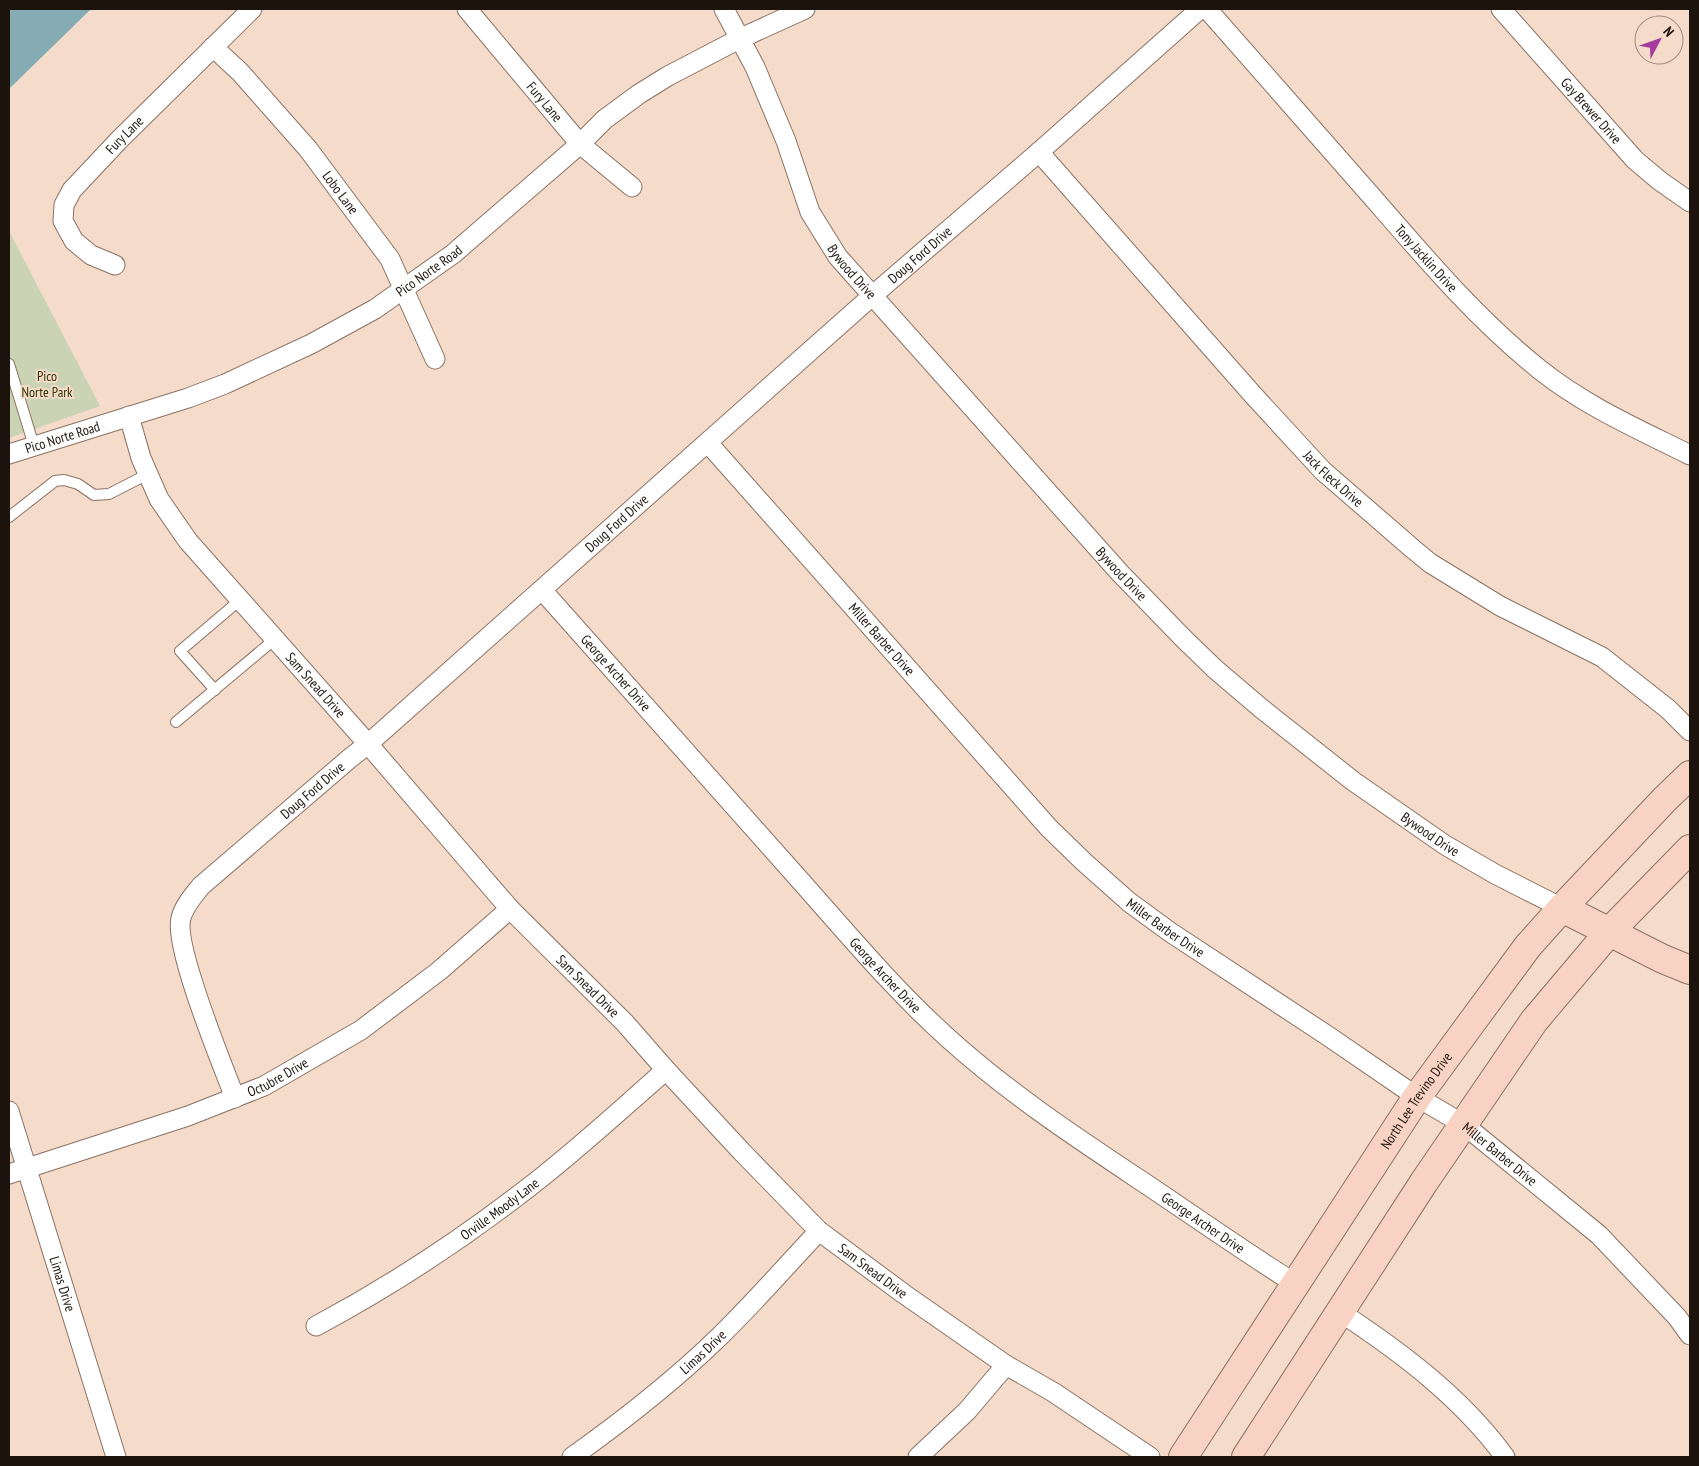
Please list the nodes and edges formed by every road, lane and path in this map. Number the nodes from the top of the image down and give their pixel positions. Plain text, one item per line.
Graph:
1 (252, 9) edge
2 (467, 9) edge
3 (724, 9) edge
4 (805, 9) edge
5 (1200, 9) edge
6 (1207, 9) edge
7 (1501, 9) edge
8 (739, 39) junction
9 (214, 47) junction
10 (580, 144) junction
11 (1039, 152) junction
12 (632, 187) dead end
13 (1690, 202) edge
14 (115, 265) dead end
15 (403, 290) junction
16 (872, 296) junction
17 (435, 359) dead end
18 (9, 364) edge
19 (129, 416) junction
20 (708, 443) junction
21 (34, 446) junction
22 (9, 454) edge
23 (1690, 454) edge
24 (148, 474) junction
25 (9, 517) edge
26 (542, 590) junction
27 (240, 600) junction
28 (275, 639) junction
29 (215, 690) junction
30 (176, 722) dead end
31 (1690, 731) edge
32 (368, 744) junction
33 (1690, 775) edge
34 (1690, 848) edge
35 (1562, 908) junction
36 (510, 909) junction
37 (1610, 931) junction
38 (1690, 970) edge
39 (666, 1070) junction
40 (1418, 1097) junction
41 (235, 1098) junction
42 (9, 1111) edge
43 (1463, 1124) junction
44 (28, 1168) junction
45 (9, 1174) edge
46 (819, 1231) junction
47 (1296, 1284) junction
48 (1340, 1312) junction
49 (316, 1326) dead end
50 (1690, 1334) edge
51 (1006, 1365) junction
52 (116, 1457) edge
53 (572, 1457) edge
54 (918, 1457) edge
55 (1150, 1457) edge
56 (1183, 1457) edge
57 (1246, 1457) edge
58 (1505, 1457) edge

1 - 9 street, Fury Lane
2 - 10 street, Fury Lane
3 - 8 street, Bywood Drive
4 - 8 street, Pico Norte Road
5 - 11 street, Doug Ford Drive
6 - 23 street, Tony Jacklin Drive
7 - 13 street, Gay Brewer Drive
8 - 10 street, Pico Norte Road
8 - 16 street, Bywood Drive
9 - 14 street, Fury Lane
9 - 15 street, Lobo Lane
10 - 12 street, Fury Lane
10 - 15 street, Pico Norte Road
11 - 16 street, Doug Ford Drive
11 - 31 street, Jack Fleck Drive
15 - 17 street, Lobo Lane
15 - 19 street, Pico Norte Road
16 - 20 street, Doug Ford Drive
16 - 35 street, Bywood Drive
18 - 21 lane
19 - 21 street, Pico Norte Road
19 - 24 street, Sam Snead Drive
20 - 26 street, Doug Ford Drive
20 - 40 street, Miller Barber Drive
21 - 22 street, Pico Norte Road
24 - 25 lane
24 - 27 street, Sam Snead Drive
26 - 32 street, Doug Ford Drive
26 - 47 street, George Archer Drive
27 - 28 street, Sam Snead Drive
27 - 29 lane
28 - 29 lane
28 - 32 street, Sam Snead Drive
29 - 30 lane
32 - 36 street, Sam Snead Drive
32 - 41 street, Doug Ford Drive
33 - 35 main road, North Lee Trevino Drive
34 - 37 main road
35 - 37 main road, Bywood Drive
35 - 40 main road, North Lee Trevino Drive
36 - 39 street, Sam Snead Drive
36 - 41 street, Octubre Drive
37 - 38 main road, Bywood Drive
37 - 43 main road
39 - 46 street, Sam Snead Drive
39 - 49 street, Orville Moody Lane
40 - 43 street, Miller Barber Drive
40 - 47 main road, North Lee Trevino Drive
41 - 44 street, Octubre Drive
42 - 44 street, Limas Drive
43 - 48 main road
43 - 50 street, Miller Barber Drive
44 - 45 street, Octubre Drive
44 - 52 street, Limas Drive
46 - 51 street, Sam Snead Drive
46 - 53 street, Limas Drive
47 - 56 main road, North Lee Trevino Drive
48 - 57 main road
48 - 58 street
51 - 54 street
51 - 55 street, Sam Snead Drive

